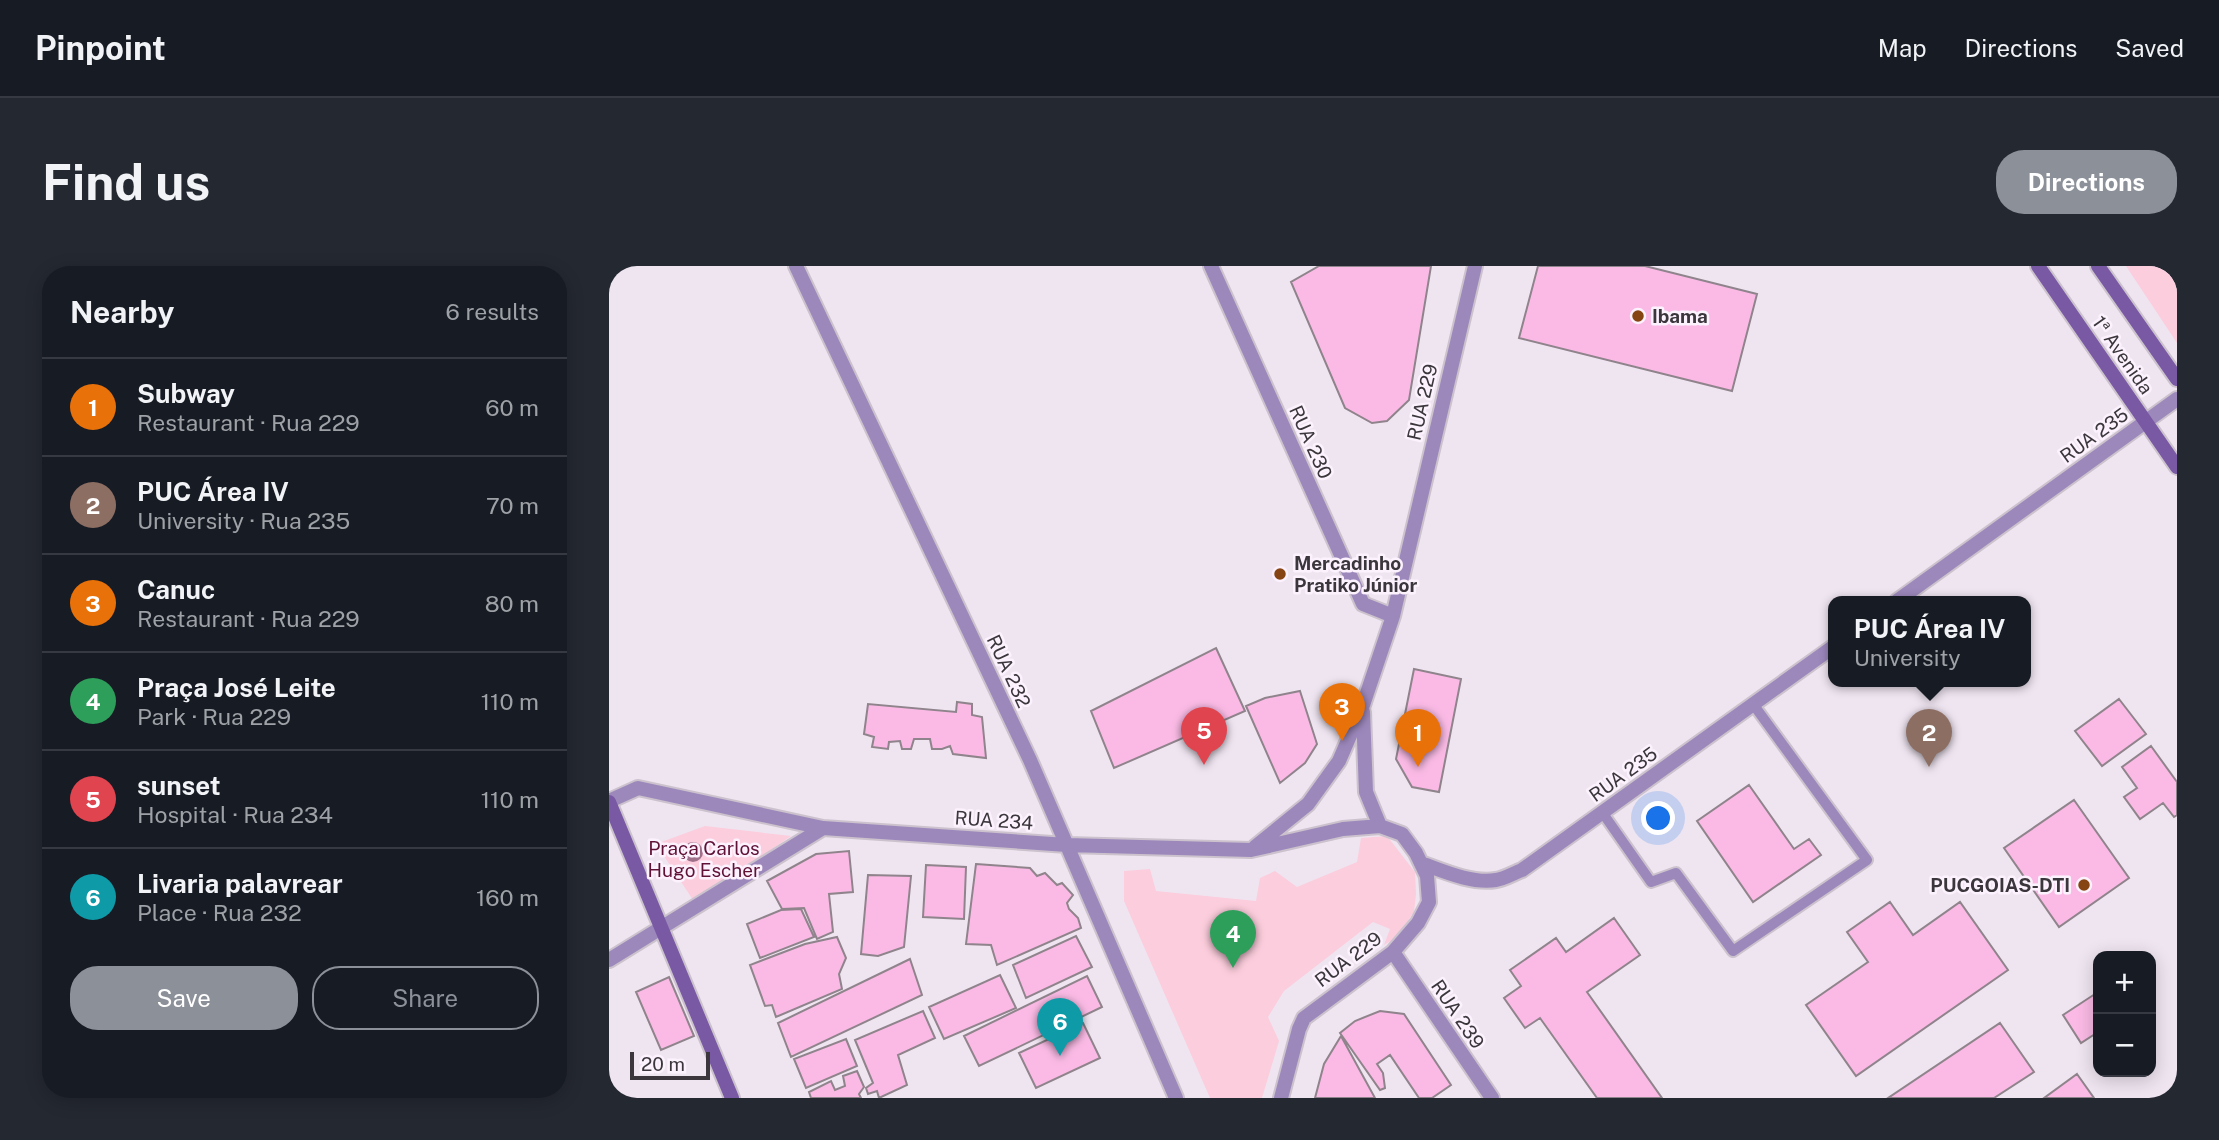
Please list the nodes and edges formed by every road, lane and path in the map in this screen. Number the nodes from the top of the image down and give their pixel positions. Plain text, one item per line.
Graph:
1 (796, 266) edge
2 (1211, 266) edge
3 (1475, 266) edge
4 (2038, 266) edge
5 (2098, 266) edge
6 (2177, 380) edge
7 (2177, 399) edge
8 (2146, 421) junction
9 (2177, 467) edge
10 (1904, 596) edge
11 (1393, 616) junction
12 (1828, 651) edge
13 (1753, 704) junction
14 (1362, 708) junction
15 (609, 802) edge
16 (1602, 812) junction
17 (1380, 826) junction
18 (823, 828) junction
19 (1067, 845) junction
20 (1251, 850) junction
21 (1421, 863) junction
22 (660, 927) junction
23 (1393, 952) junction
24 (609, 960) edge
25 (732, 1098) edge
26 (1176, 1098) edge
27 (1281, 1098) edge
28 (1492, 1098) edge

1 - 19 street, RUA 232
2 - 11 street, RUA 230
3 - 11 street, RUA 229
4 - 8 main road, 1ª Avenida
5 - 6 main road, 1ª Avenida
7 - 8 street, RUA 235
8 - 9 main road, 1ª Avenida
8 - 10 street, RUA 235
11 - 14 street, RUA 229
12 - 13 street, RUA 235
13 - 16 street, RUA 235
13 - 16 lane
14 - 17 street, RUA 229
14 - 20 street, RUA 229
15 - 18 street, RUA 234
15 - 22 main road
16 - 21 street, RUA 235
17 - 20 street, RUA 234
17 - 21 street, RUA 229
18 - 19 street, RUA 234
18 - 22 street
19 - 20 street, RUA 234
19 - 26 street, RUA 232
21 - 23 street, RUA 229
22 - 24 street
22 - 25 main road
23 - 27 street, RUA 229
23 - 28 street, RUA 239

